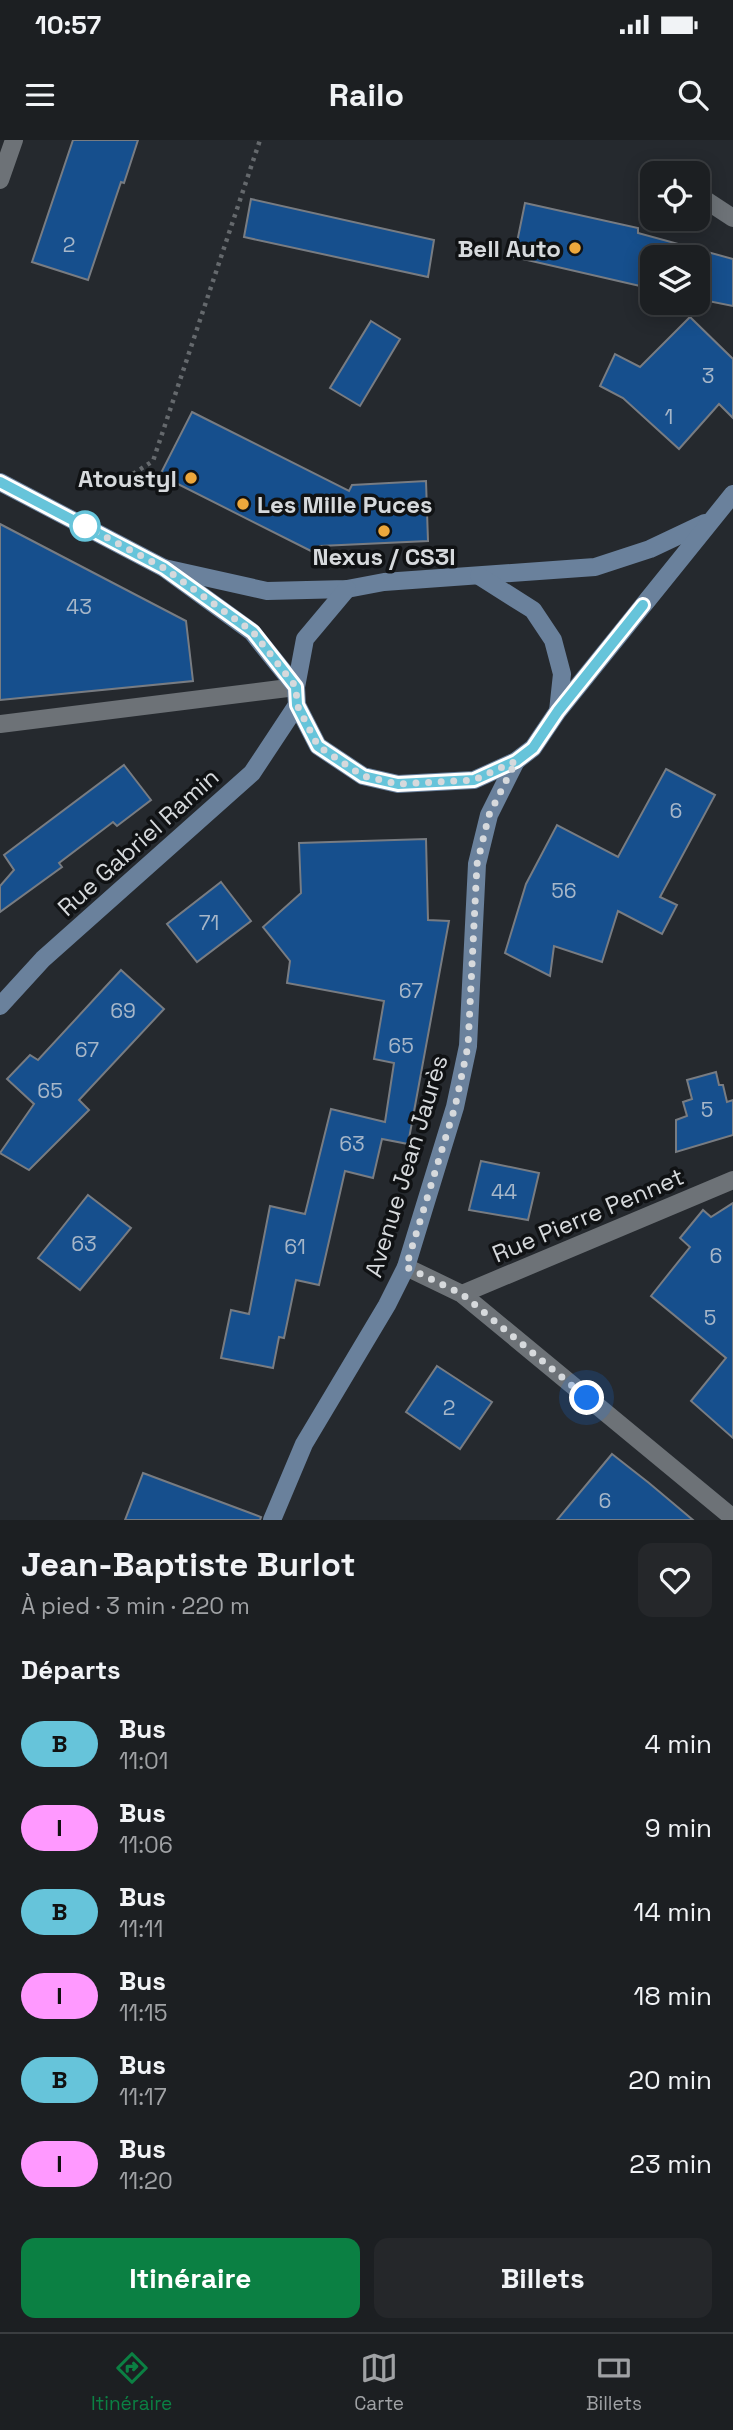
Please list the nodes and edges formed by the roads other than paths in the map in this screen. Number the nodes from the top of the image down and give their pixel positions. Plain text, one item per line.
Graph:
1 (13, 140) edge
2 (0, 180) edge
3 (710, 203) edge
4 (733, 218) edge
5 (0, 482) edge
6 (733, 494) edge
7 (711, 520) junction
8 (164, 568) junction
9 (480, 576) junction
10 (347, 589) junction
11 (296, 696) junction
12 (558, 711) junction
13 (0, 724) edge
14 (516, 761) junction
15 (0, 1006) edge
16 (733, 1180) edge
17 (406, 1267) junction
18 (462, 1294) junction
19 (733, 1518) edge
20 (272, 1520) edge

1 - 2 street
3 - 4 street
5 - 8 main road
6 - 7 main road
7 - 9 main road
7 - 12 main road
8 - 10 main road
8 - 11 main road
9 - 10 main road
9 - 12 main road
10 - 11 main road
11 - 13 street
11 - 14 main road
11 - 15 main road, Rue Gabriel Ramin
12 - 14 main road
14 - 17 main road, Avenue Jean Jaurès
16 - 18 street, Rue Pierre Pennet
17 - 18 street
17 - 20 main road, Avenue Jean Jaurès
18 - 19 street

